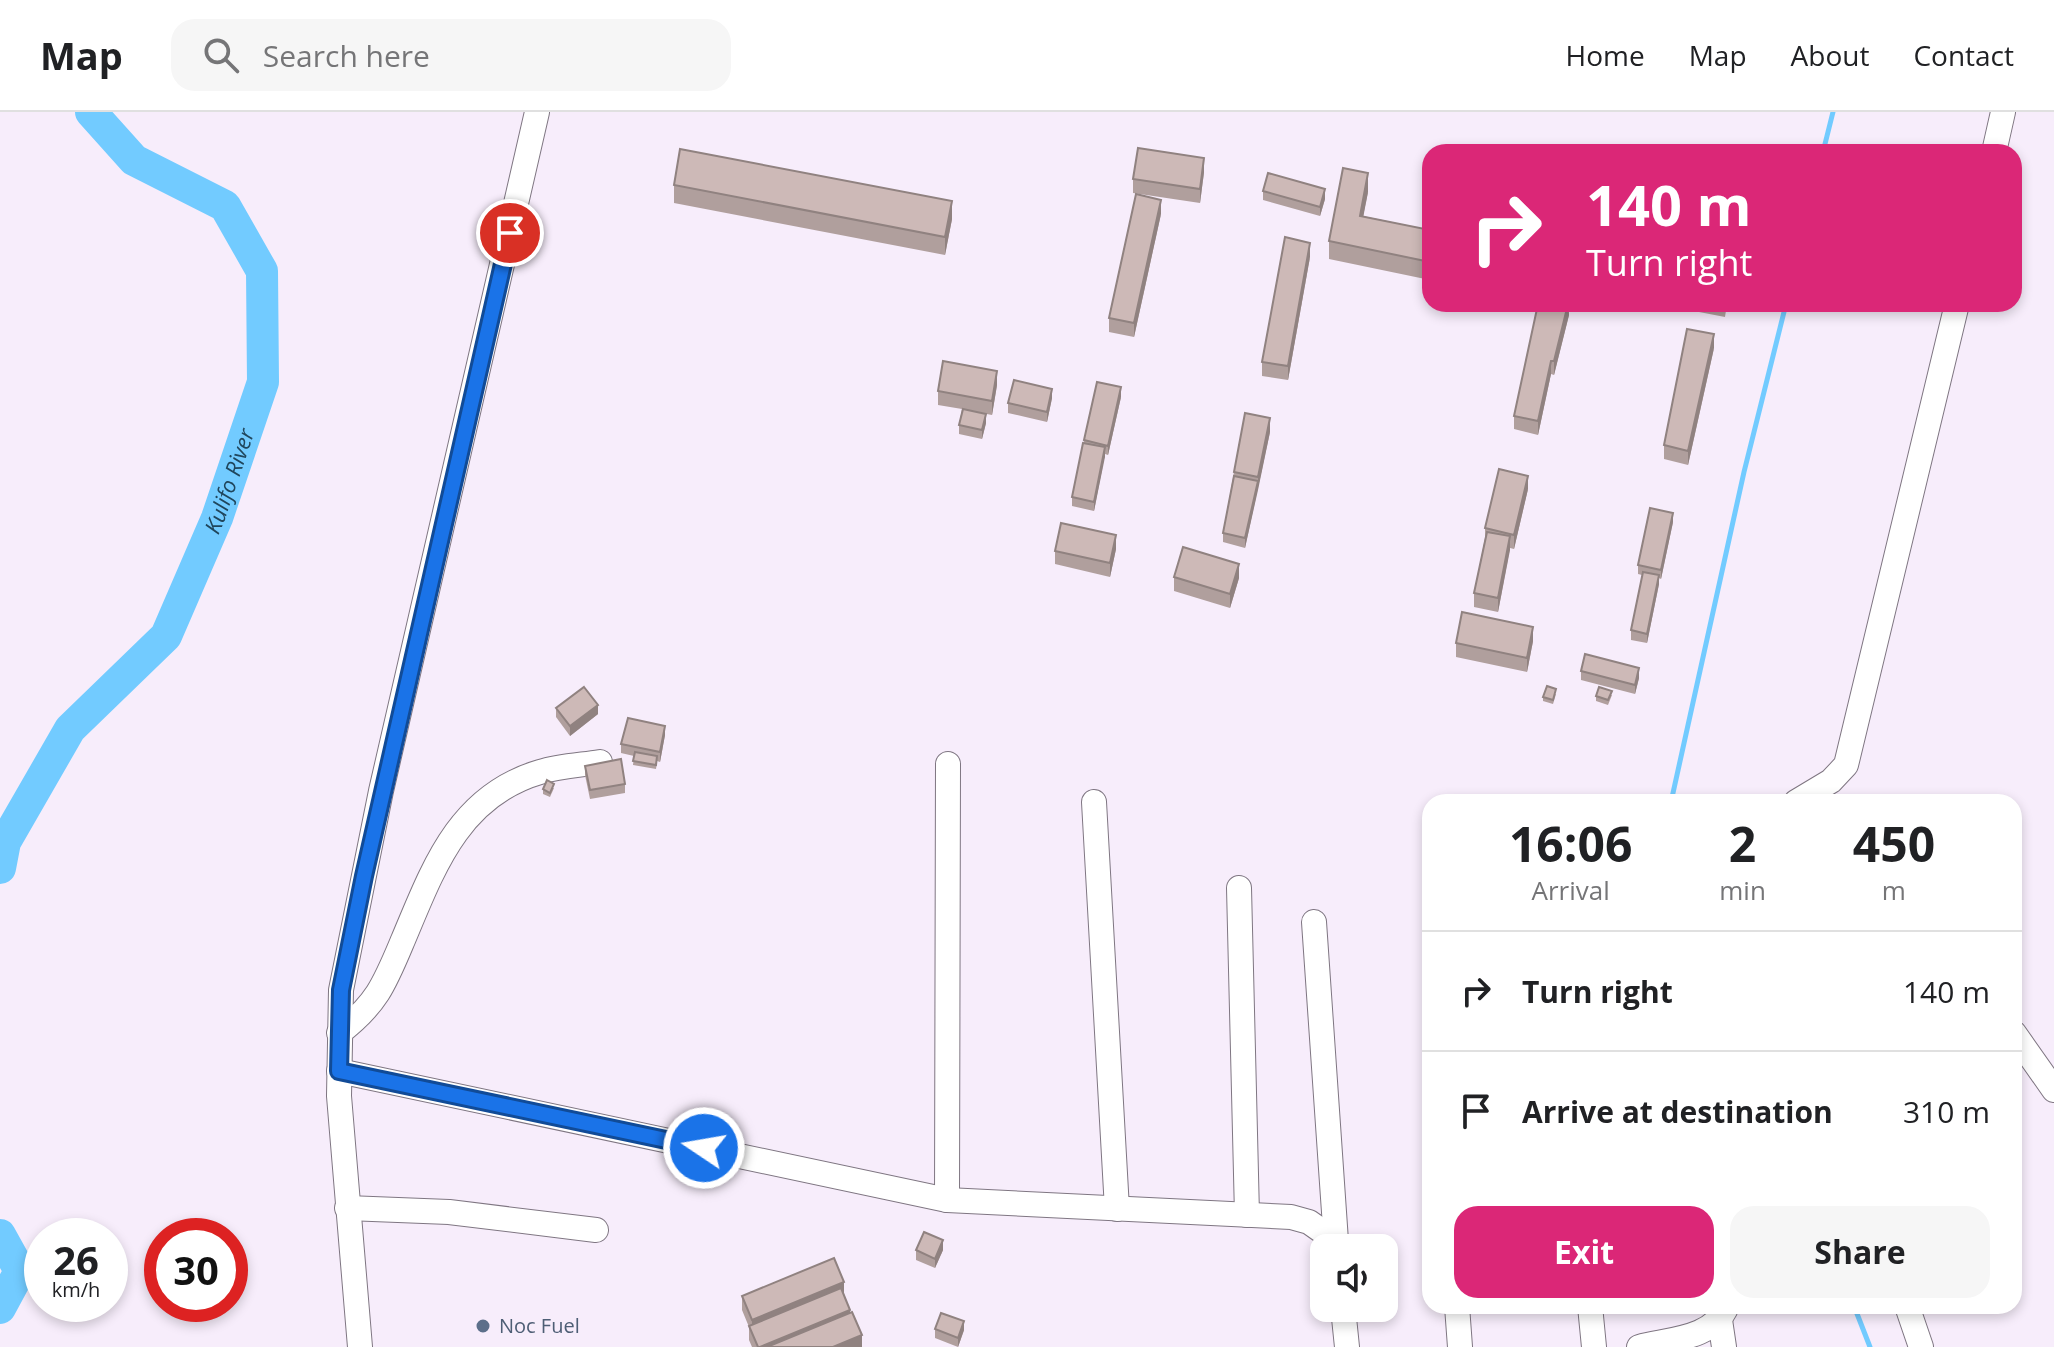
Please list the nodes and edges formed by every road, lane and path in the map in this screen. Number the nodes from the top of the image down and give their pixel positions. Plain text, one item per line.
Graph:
1 (537, 112) edge
2 (2003, 112) edge
3 (1996, 144) edge
4 (1955, 312) edge
5 (600, 762) edge
6 (948, 764) dead end
7 (1809, 794) edge
8 (1094, 802) dead end
9 (1239, 888) dead end
10 (1314, 922) dead end
11 (339, 1033) junction
12 (2022, 1044) edge
13 (339, 1071) junction
14 (2054, 1090) edge
15 (947, 1200) junction
16 (347, 1208) junction
17 (1117, 1209) junction
18 (1247, 1215) junction
19 (596, 1230) dead end
20 (1324, 1234) edge
21 (1336, 1234) edge
22 (1458, 1314) edge
23 (1591, 1314) edge
24 (1722, 1314) edge
25 (1723, 1314) edge
26 (1910, 1314) edge
27 (1344, 1322) edge
28 (360, 1347) edge
29 (1347, 1347) edge
30 (1460, 1347) edge
31 (1594, 1347) edge
32 (1639, 1347) edge
33 (1724, 1347) edge
34 (1921, 1347) edge

1 - 11 street
2 - 3 street
4 - 7 street
5 - 11 street
6 - 15 street
8 - 17 street
9 - 18 street
10 - 21 street
11 - 13 street
12 - 14 street
13 - 15 street
13 - 16 street
15 - 17 street
16 - 19 street
16 - 28 street
17 - 18 street
18 - 20 street
22 - 30 street
23 - 31 street
24 - 32 street
25 - 33 street
26 - 34 street
27 - 29 street

